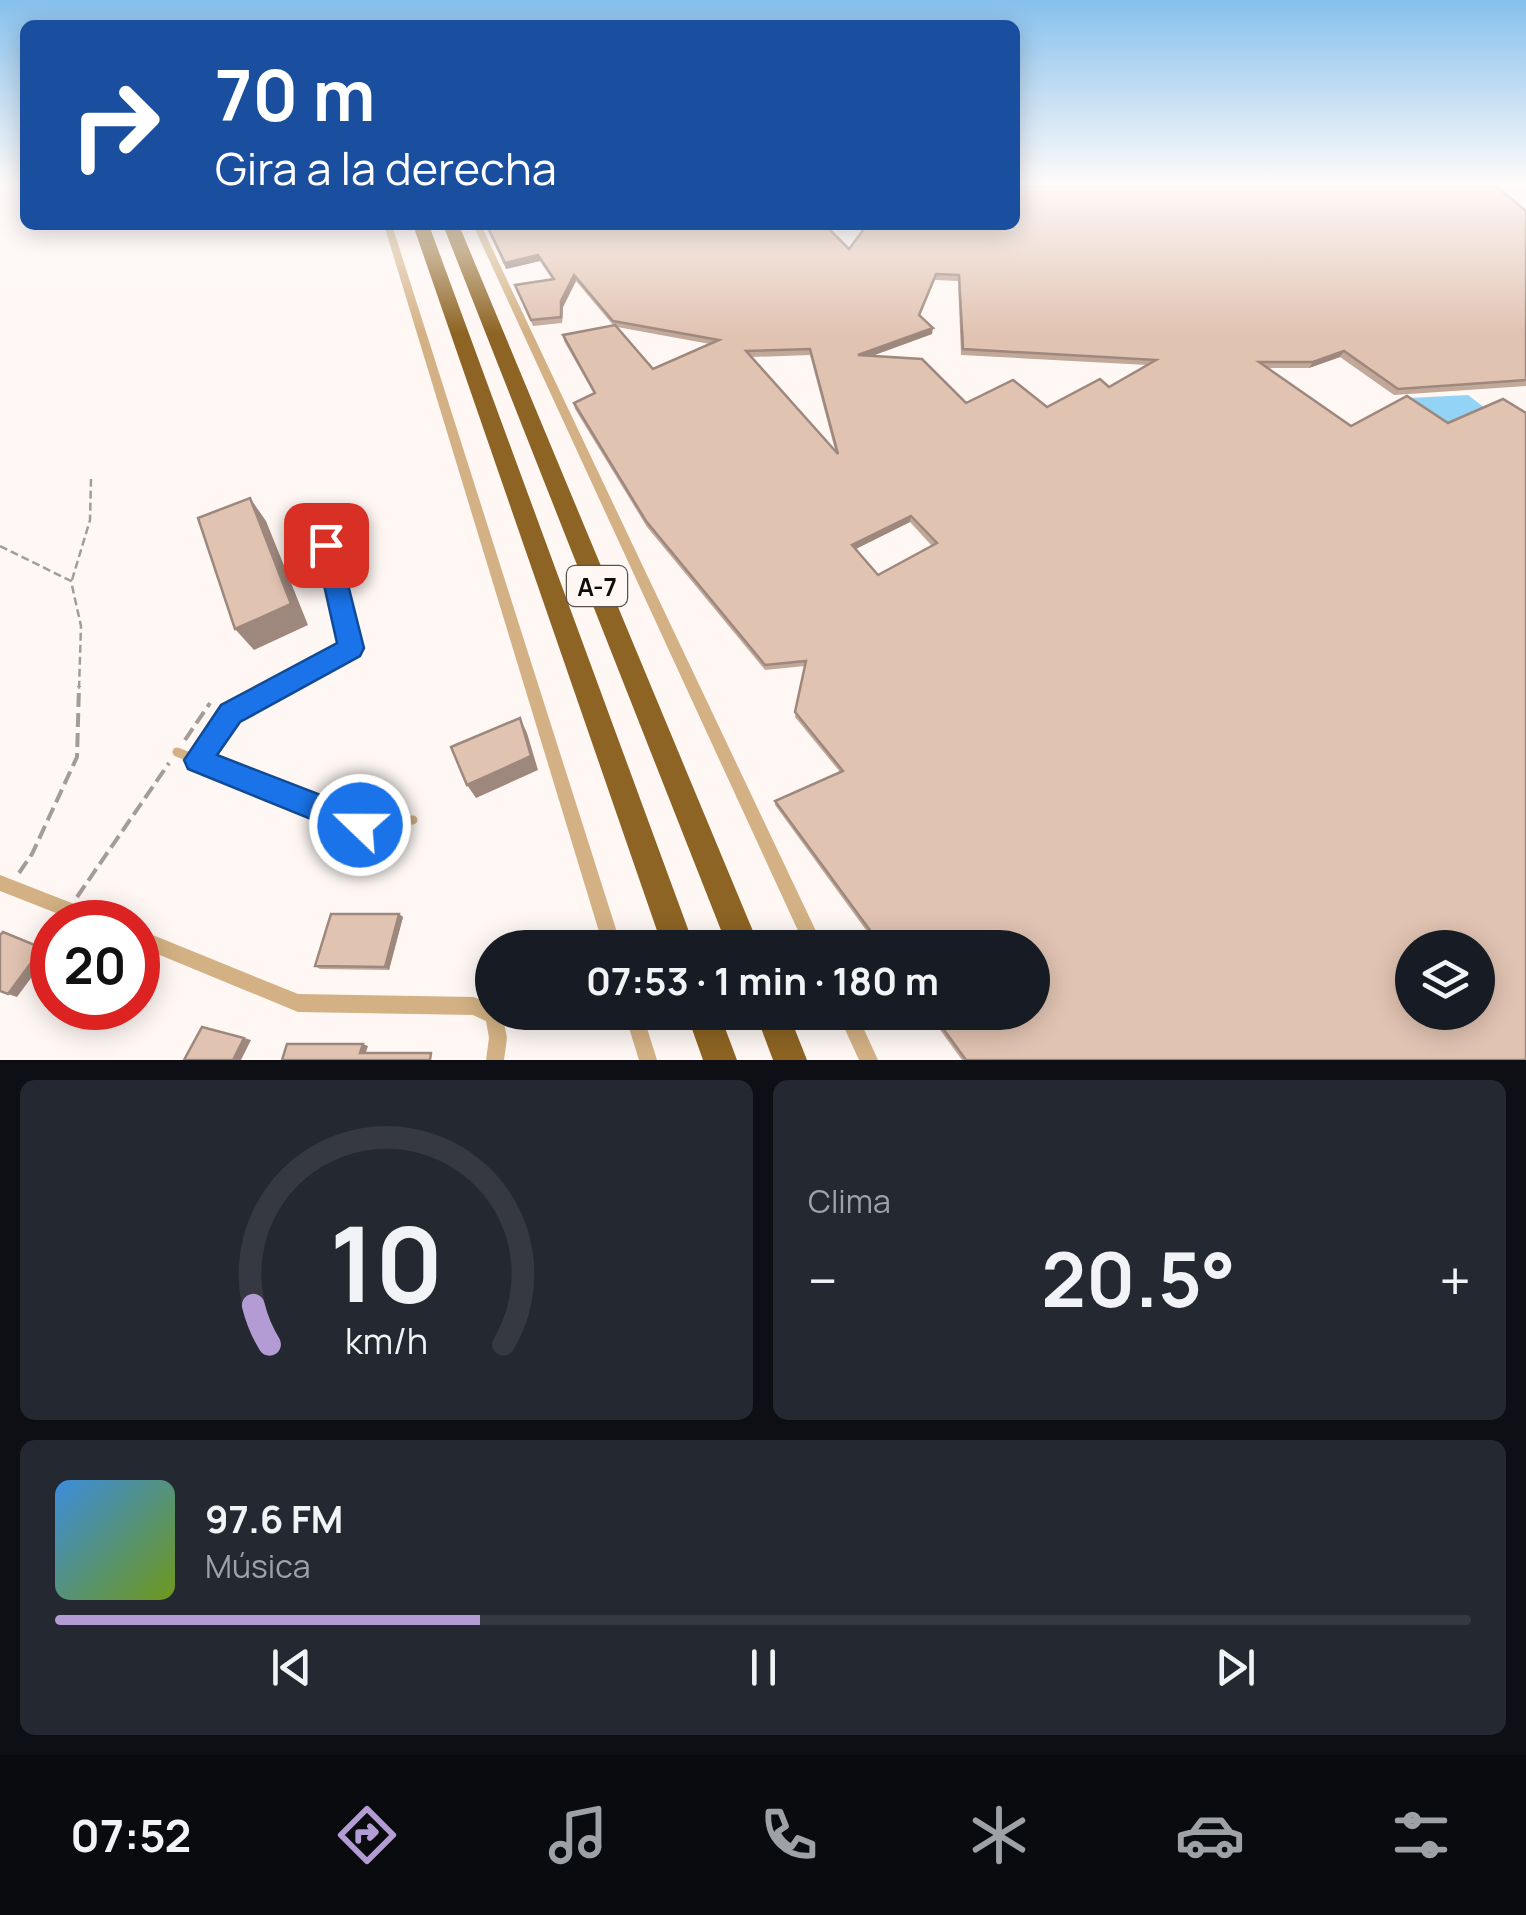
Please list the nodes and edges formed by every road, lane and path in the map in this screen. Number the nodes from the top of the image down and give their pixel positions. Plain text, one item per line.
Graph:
1 (391, 234) edge
2 (424, 234) edge
3 (455, 234) edge
4 (481, 234) edge
5 (91, 479) dead end
6 (326, 545) dead end
7 (0, 546) edge
8 (71, 581) junction
9 (210, 703) dead end
10 (177, 752) junction
11 (198, 760) junction
12 (413, 820) dead end
13 (5, 885) edge
14 (43, 900) edge
15 (75, 900) edge
16 (607, 930) edge
17 (673, 930) edge
18 (737, 930) edge
19 (807, 930) edge
20 (160, 947) edge
21 (639, 1030) edge
22 (708, 1030) edge
23 (778, 1030) edge
24 (854, 1030) edge
25 (495, 1060) edge
26 (648, 1060) edge
27 (718, 1060) edge
28 (790, 1060) edge
29 (868, 1060) edge

1 - 16 street
2 - 17 highway, A-7
3 - 18 highway, A-7
4 - 19 street
5 - 8 path
6 - 11 lane
7 - 8 path
8 - 13 path
9 - 10 path
10 - 11 lane
10 - 15 path
11 - 12 lane
13 - 14 street
20 - 25 street
21 - 26 street
22 - 27 highway
23 - 28 highway
24 - 29 street

